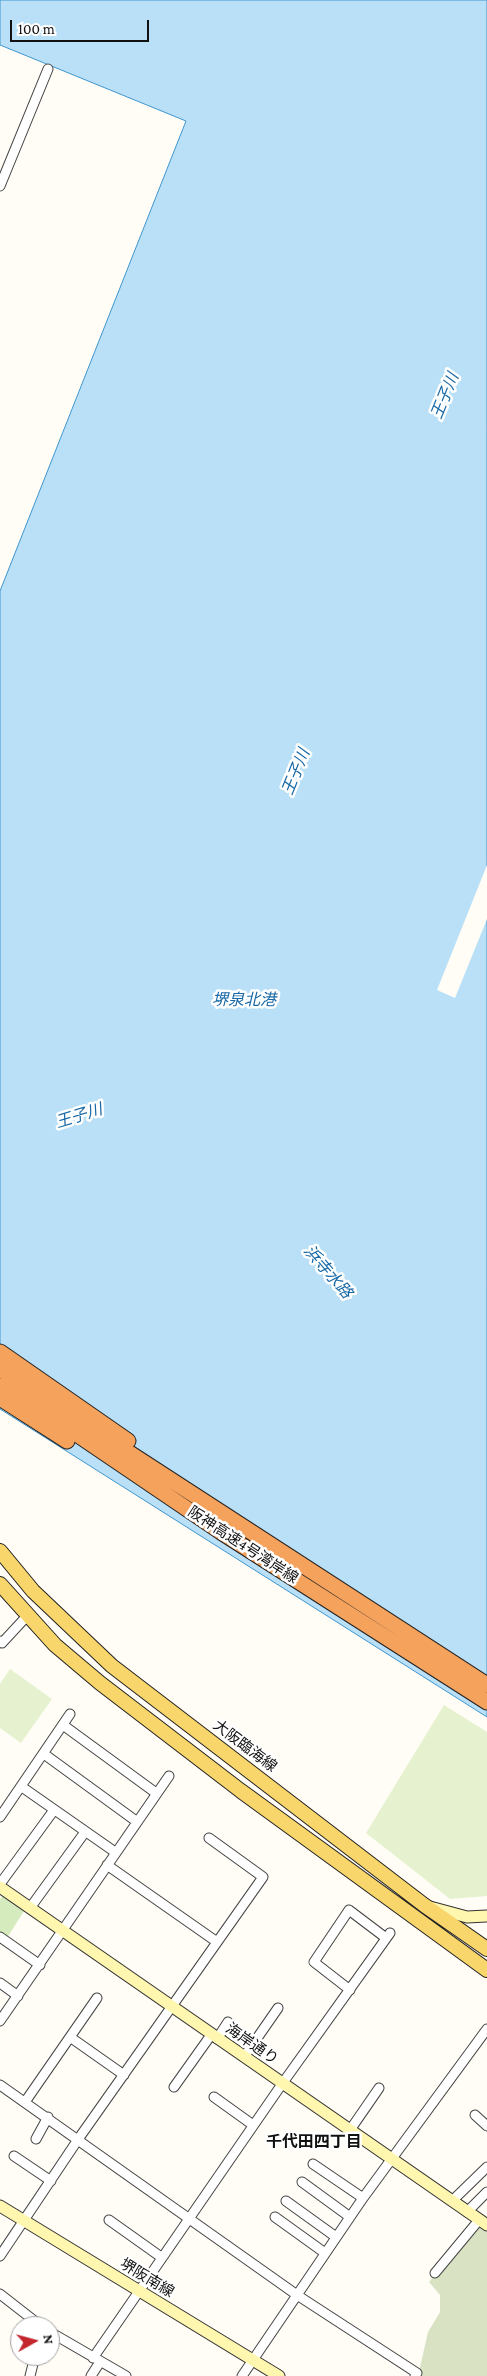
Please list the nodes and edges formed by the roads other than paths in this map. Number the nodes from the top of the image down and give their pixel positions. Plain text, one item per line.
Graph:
1 (48, 69) dead end
2 (0, 186) edge
3 (2, 1358) edge
4 (0, 1386) edge
5 (0, 1398) edge
6 (221, 1532) junction
7 (0, 1551) edge
8 (0, 1584) edge
9 (27, 1616) junction
10 (0, 1641) edge
11 (487, 1685) edge
12 (487, 1702) edge
13 (70, 1714) dead end
14 (63, 1725) junction
15 (44, 1754) junction
16 (169, 1776) dead end
17 (22, 1787) junction
18 (156, 1793) junction
19 (54, 1810) junction
20 (0, 1817) edge
21 (136, 1822) junction
22 (85, 1832) junction
23 (209, 1838) dead end
24 (115, 1852) junction
25 (107, 1865) junction
26 (0, 1886) edge
27 (391, 1902) junction
28 (424, 1905) junction
29 (30, 1908) junction
30 (487, 1916) edge
31 (62, 1930) junction
32 (0, 1936) edge
33 (217, 1942) junction
34 (487, 1949) edge
35 (40, 1965) junction
36 (487, 1970) edge
37 (487, 1978) edge
38 (0, 1983) edge
39 (350, 1990) junction
40 (18, 1996) junction
41 (97, 1998) dead end
42 (172, 2008) junction
43 (278, 2008) dead end
44 (0, 2021) edge
45 (228, 2022) dead end
46 (487, 2028) edge
47 (70, 2037) junction
48 (214, 2037) junction
49 (244, 2057) junction
50 (124, 2075) junction
51 (282, 2084) junction
52 (0, 2085) edge
53 (174, 2087) dead end
54 (379, 2088) dead end
55 (214, 2097) dead end
56 (25, 2102) junction
57 (475, 2115) dead end
58 (48, 2118) junction
59 (253, 2124) junction
60 (487, 2126) edge
61 (350, 2130) junction
62 (79, 2138) junction
63 (36, 2140) dead end
64 (14, 2156) dead end
65 (392, 2160) junction
66 (313, 2164) dead end
67 (487, 2167) edge
68 (51, 2181) junction
69 (302, 2182) dead end
70 (487, 2192) edge
71 (363, 2198) junction
72 (286, 2201) dead end
73 (452, 2201) junction
74 (0, 2206) edge
75 (467, 2212) junction
76 (275, 2217) dead end
77 (350, 2217) junction
78 (188, 2219) junction
79 (109, 2220) dead end
80 (25, 2221) junction
81 (483, 2222) edge
82 (336, 2237) junction
83 (325, 2253) junction
84 (0, 2256) edge
85 (161, 2257) junction
86 (435, 2273) dead end
87 (138, 2290) junction
88 (0, 2294) edge
89 (297, 2295) junction
90 (28, 2316) edge
91 (60, 2338) edge
92 (96, 2360) junction
93 (252, 2360) junction
94 (91, 2376) edge
95 (126, 2376) edge
96 (242, 2376) edge
97 (279, 2376) edge
98 (415, 2376) edge

1 - 2 street
3 - 11 highway
4 - 6 highway, 阪神高速4号湾岸線
5 - 6 highway
6 - 12 highway, 阪神高速4号湾岸線
7 - 28 main road, 大阪臨海線
8 - 9 main road
9 - 10 street
9 - 27 main road
13 - 14 street
14 - 15 street
14 - 18 street
15 - 17 street
15 - 21 street
16 - 18 street
17 - 19 street
17 - 20 street
18 - 21 street
19 - 22 street
19 - 26 street
21 - 24 street
22 - 24 street
22 - 29 street
23 - 33 street
24 - 25 street
25 - 31 street
25 - 33 street
26 - 29 street, 海岸通り
27 - 36 main road
27 - 37 street
28 - 30 street
28 - 34 main road, 大阪臨海線
29 - 31 street, 海岸通り
31 - 35 street
31 - 42 street, 海岸通り
32 - 35 street
33 - 42 street
35 - 40 street
38 - 40 street
39 - 39 street
39 - 51 street
40 - 44 street
41 - 47 street
42 - 48 street, 海岸通り
42 - 50 street
43 - 49 street
45 - 48 street
46 - 65 street
47 - 50 street
47 - 56 street
48 - 49 street, 海岸通り
48 - 53 street
49 - 51 street, 海岸通り
50 - 62 street
51 - 59 street
51 - 61 street, 海岸通り
52 - 56 street
54 - 61 street
55 - 59 street
56 - 58 street
57 - 60 street
58 - 62 street
58 - 63 street
59 - 78 street
61 - 65 street, 海岸通り
62 - 68 street
62 - 78 street
64 - 68 street
65 - 71 street
65 - 73 street, 海岸通り
66 - 71 street
67 - 73 street
68 - 80 street
69 - 77 street
70 - 75 street
71 - 77 street
72 - 82 street
73 - 75 street, 海岸通り
74 - 80 street, 堺阪南線
75 - 81 street, 海岸通り
76 - 83 street
77 - 82 street
78 - 85 street
78 - 89 street
79 - 85 street
80 - 84 street
80 - 87 street, 堺阪南線
81 - 86 street
82 - 83 street
83 - 89 street
85 - 87 street
87 - 92 street
87 - 93 street, 堺阪南線
88 - 90 street
89 - 93 street
89 - 98 street
91 - 92 street
92 - 94 street
92 - 95 street
93 - 96 street
93 - 97 street, 堺阪南線

